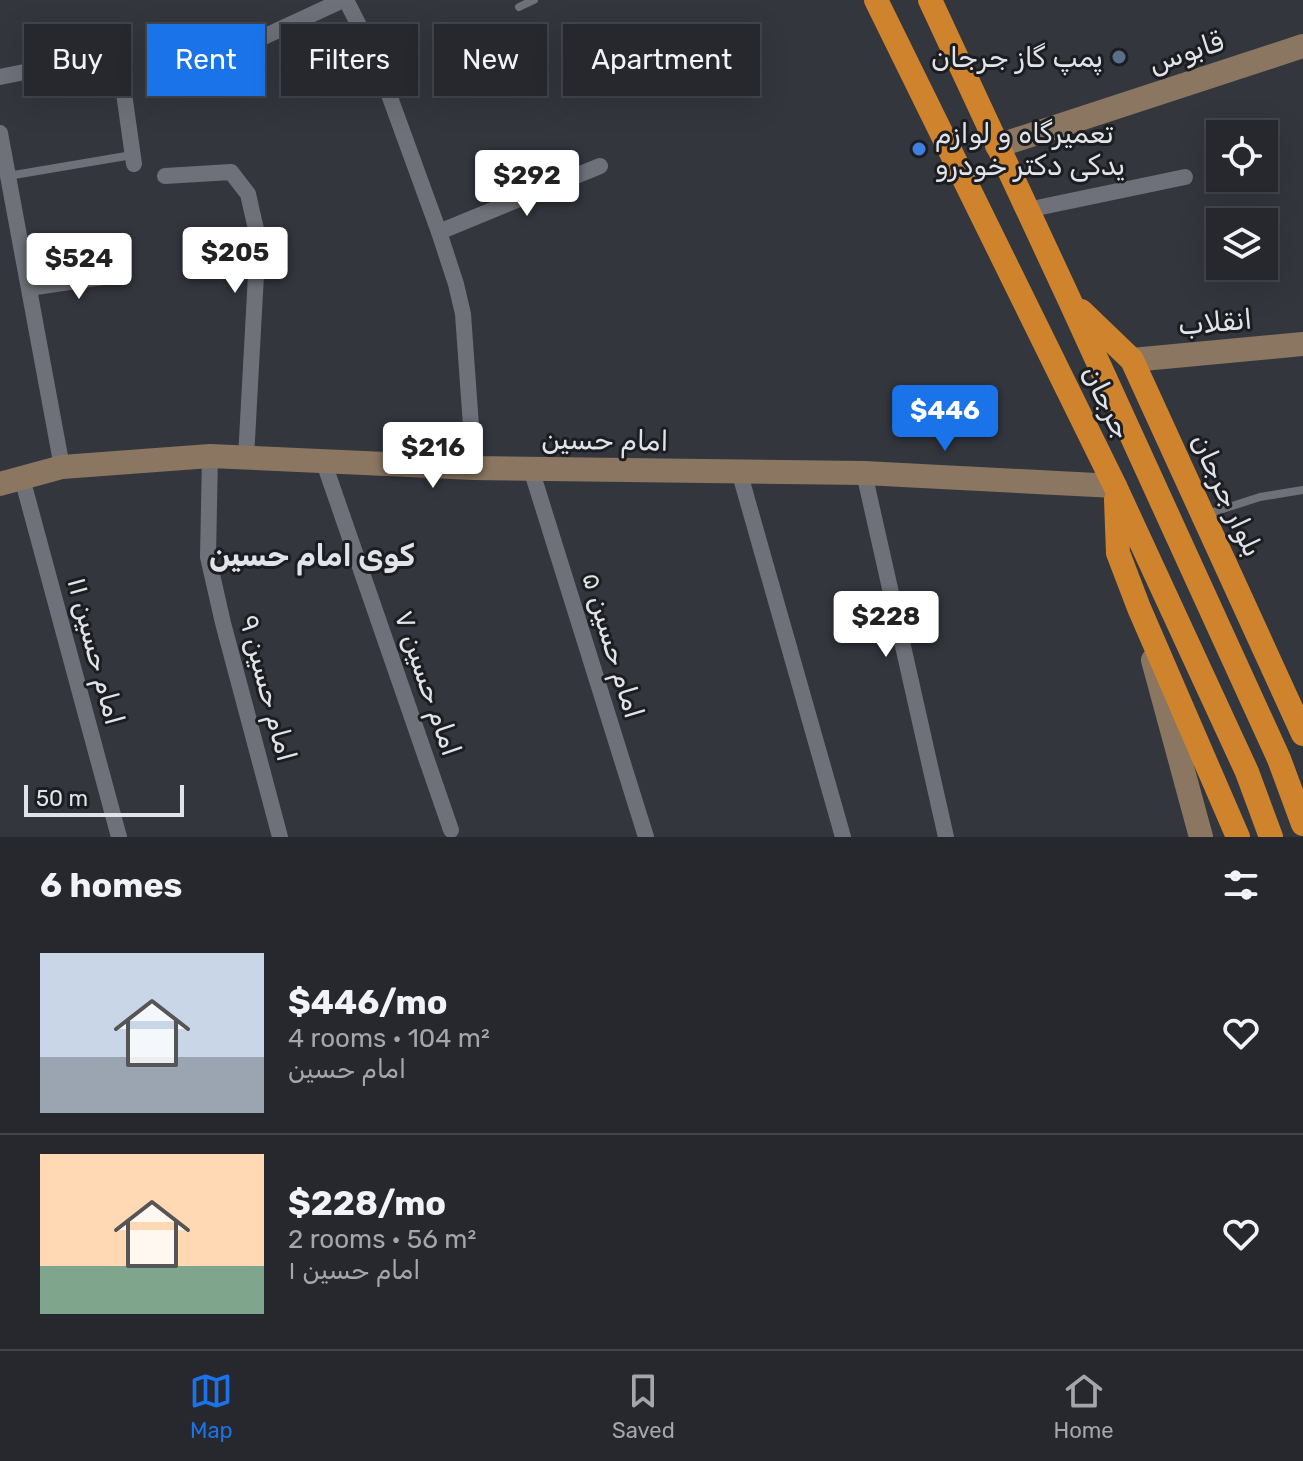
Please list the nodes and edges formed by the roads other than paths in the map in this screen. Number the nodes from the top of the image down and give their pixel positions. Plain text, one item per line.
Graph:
1 (345, 0) edge
2 (534, 0) edge
3 (876, 0) edge
4 (930, 0) edge
5 (519, 7) dead end
6 (265, 37) edge
7 (1303, 46) edge
8 (0, 77) edge
9 (0, 133) edge
10 (997, 146) junction
11 (133, 159) joint
12 (600, 166) dead end
13 (8, 176) junction
14 (165, 176) dead end
15 (1185, 177) dead end
16 (1027, 210) junction
17 (439, 232) junction
18 (123, 274) dead end
19 (29, 288) junction
20 (1070, 301) junction
21 (1303, 344) edge
22 (1132, 360) junction
23 (210, 456) junction
24 (246, 458) junction
25 (324, 463) junction
26 (62, 467) junction
27 (474, 468) junction
28 (531, 469) junction
29 (739, 471) junction
30 (864, 473) junction
31 (11, 481) edge
32 (1115, 486) junction
33 (1303, 490) edge
34 (1203, 515) junction
35 (1139, 608) junction
36 (1303, 734) edge
37 (1303, 824) edge
38 (451, 830) dead end
39 (119, 837) edge
40 (280, 837) edge
41 (646, 837) edge
42 (843, 837) edge
43 (946, 837) edge
44 (1201, 837) edge
45 (1238, 837) edge
46 (1271, 837) edge

1 - 6 street
1 - 17 street
2 - 5 lane
3 - 32 highway, جرجان
4 - 10 highway, جرجان
7 - 10 street, قابوس
8 - 11 street
9 - 13 street
10 - 16 highway, جرجان
11 - 13 lane
12 - 17 street
13 - 19 street
14 - 24 street
15 - 16 street
16 - 20 highway, جرجان
17 - 27 street
18 - 19 street
19 - 26 street
20 - 22 highway, بلوار جرجان
20 - 37 highway, جرجان
21 - 22 street, انقلاب
22 - 34 highway, بلوار جرجان
23 - 24 street, امام حسین
23 - 26 street, امام حسین
23 - 40 street, امام حسین ۹
24 - 25 street, امام حسین
25 - 27 street, امام حسین
25 - 38 street, امام حسین ۷
26 - 31 street, امام حسین
27 - 28 street, امام حسین
28 - 29 street, امام حسین
28 - 41 street, امام حسین ۵
29 - 30 street, امام حسین
29 - 42 street
30 - 32 street, امام حسین
30 - 43 street
31 - 39 street, امام حسین ۱۱
32 - 35 highway
32 - 46 highway, جرجان
33 - 34 lane
34 - 36 highway, بلوار جرجان
35 - 44 street
35 - 45 highway

